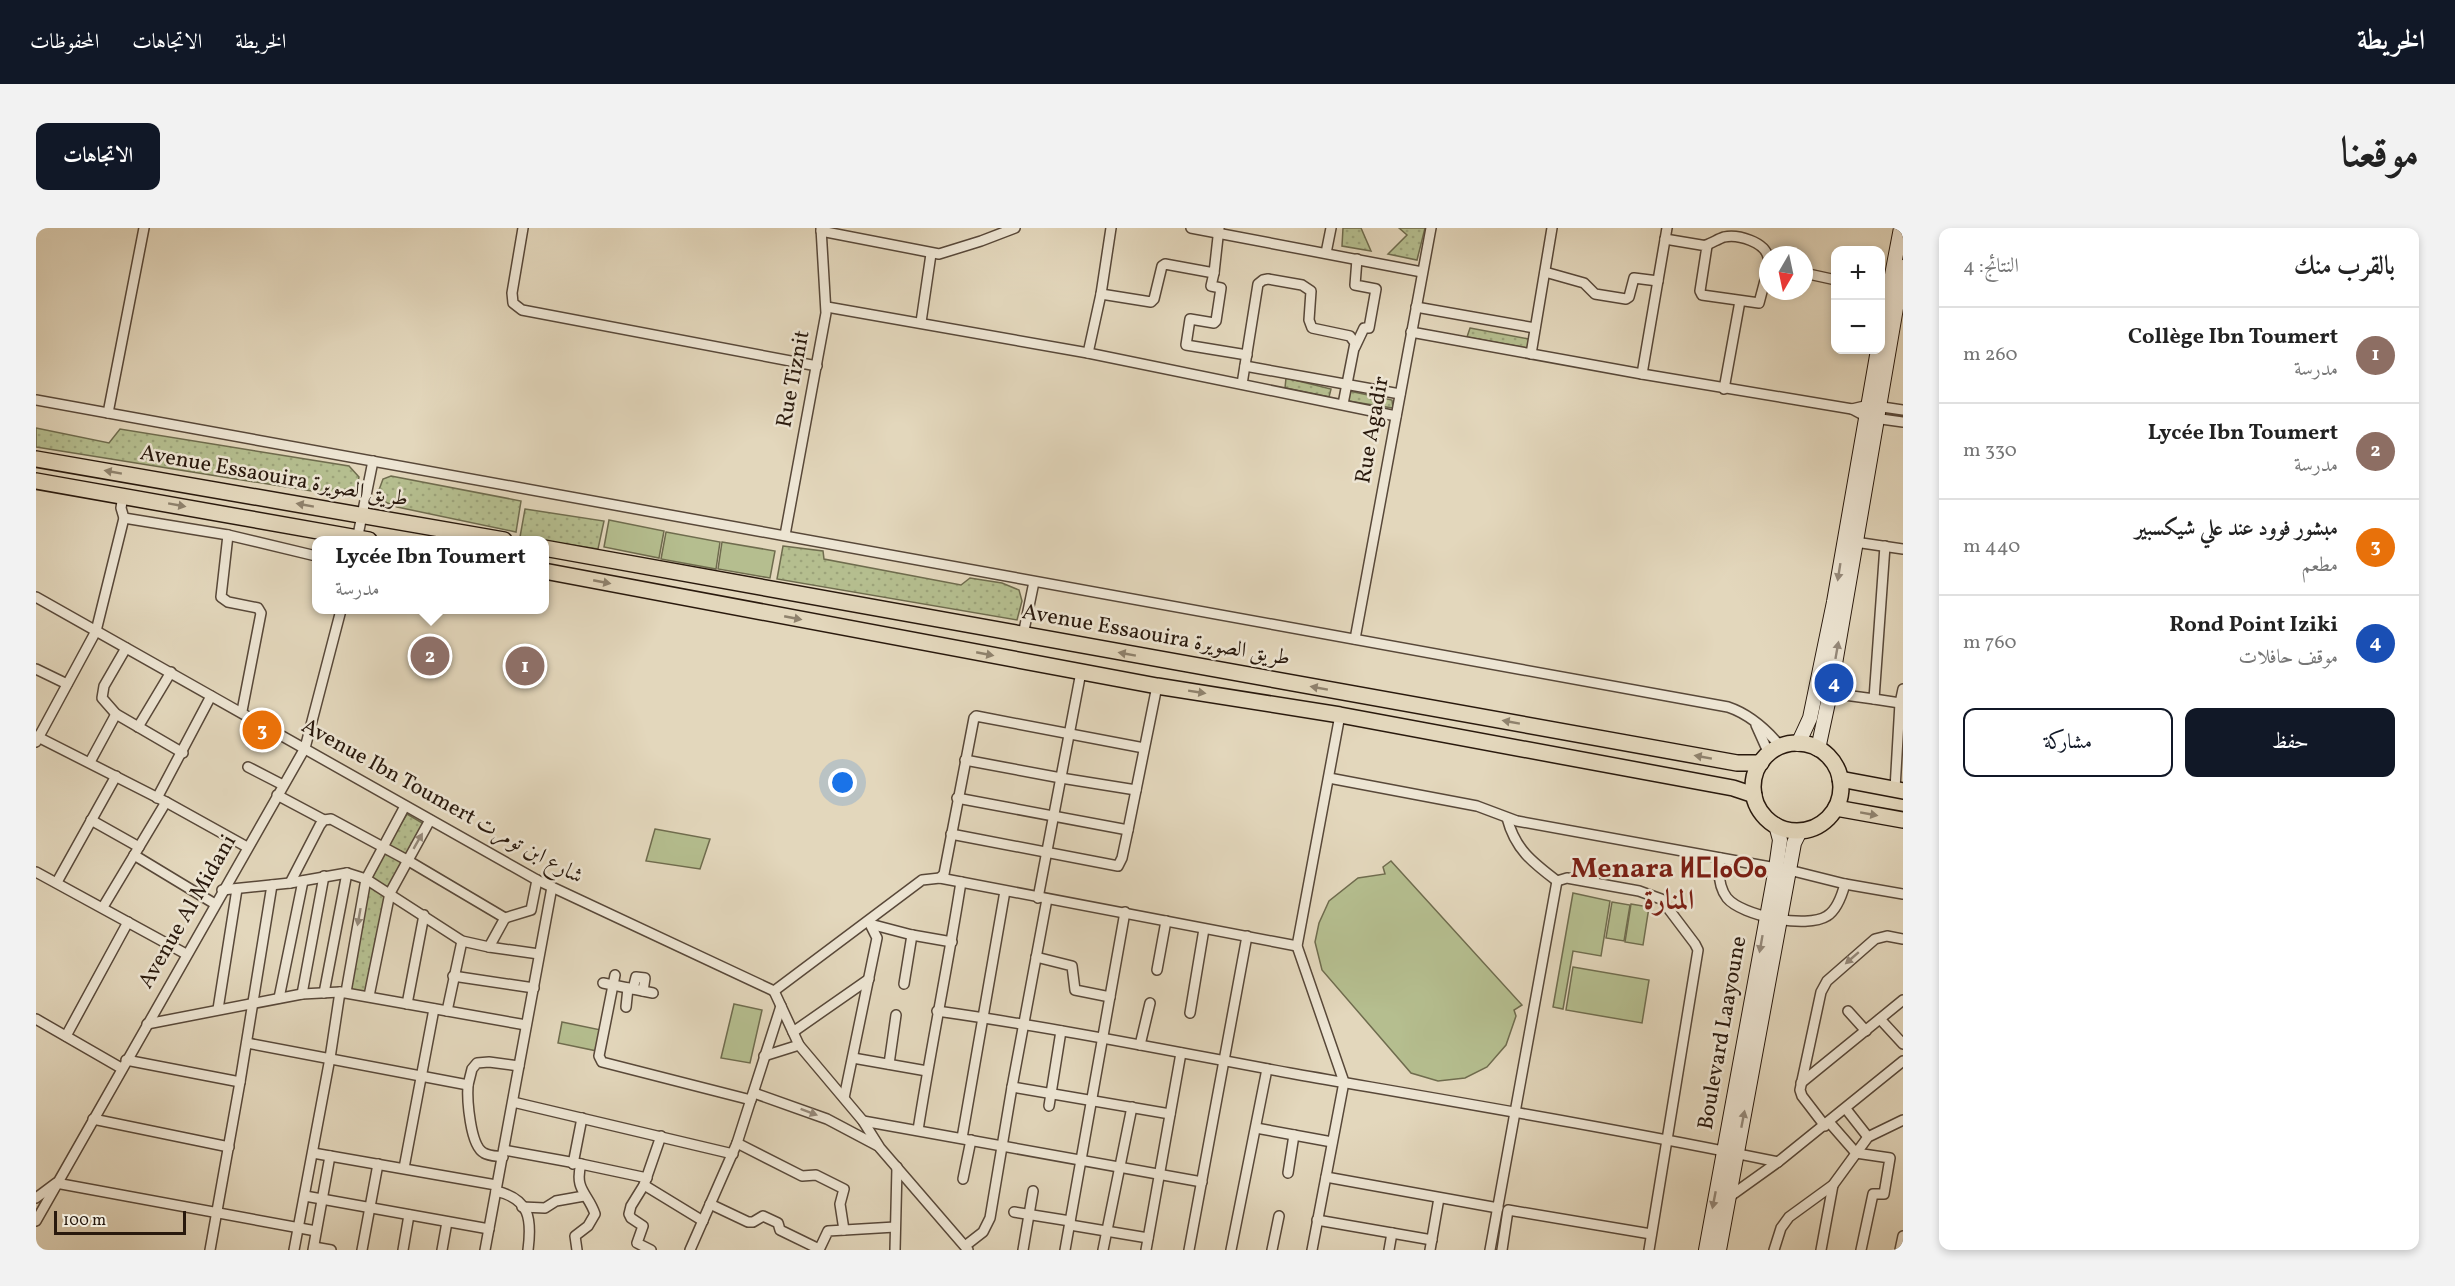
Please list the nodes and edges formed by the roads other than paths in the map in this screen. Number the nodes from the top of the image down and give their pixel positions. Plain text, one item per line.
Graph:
1 (144, 228) edge
2 (523, 228) edge
3 (1015, 228) edge
4 (1111, 228) edge
5 (1191, 228) edge
6 (1331, 228) edge
7 (1431, 228) edge
8 (1552, 228) edge
9 (1667, 228) edge
10 (1901, 228) edge
11 (821, 229) edge
12 (1219, 230) edge
13 (1665, 239) junction
14 (1706, 245) junction
15 (1763, 246) edge
16 (1326, 253) junction
17 (931, 254) junction
18 (1357, 259) junction
19 (1903, 267) edge
20 (1422, 272) junction
21 (1545, 272) junction
22 (1214, 273) junction
23 (1813, 275) edge
24 (1831, 279) edge
25 (1658, 281) junction
26 (1889, 290) edge
27 (1101, 294) junction
28 (1760, 300) edge
29 (1740, 301) junction
30 (827, 307) junction
31 (1416, 308) junction
32 (921, 322) junction
33 (1535, 328) junction
34 (1411, 332) junction
35 (1892, 333) edge
36 (1354, 349) junction
37 (1088, 353) junction
38 (1531, 354) junction
39 (1878, 354) edge
40 (1247, 355) junction
41 (817, 366) junction
42 (1245, 366) junction
43 (1642, 375) junction
44 (1242, 384) junction
45 (1347, 385) junction
46 (1724, 389) junction
47 (1400, 394) junction
48 (36, 400) edge
49 (1343, 404) junction
50 (1903, 410) edge
51 (1873, 412) junction
52 (108, 413) junction
53 (1396, 416) junction
54 (1903, 422) edge
55 (36, 459) edge
56 (373, 461) junction
57 (36, 482) edge
58 (123, 495) junction
59 (363, 515) junction
60 (124, 518) junction
61 (228, 535) junction
62 (340, 536) edge
63 (361, 536) edge
64 (481, 536) edge
65 (785, 536) junction
66 (1855, 542) junction
67 (1885, 546) junction
68 (549, 549) edge
69 (1903, 549) edge
70 (312, 555) edge
71 (549, 572) edge
72 (1034, 582) junction
73 (36, 597) edge
74 (340, 614) edge
75 (96, 631) junction
76 (1023, 635) junction
77 (1355, 639) junction
78 (126, 648) junction
79 (36, 669) edge
80 (171, 672) junction
81 (1081, 672) junction
82 (67, 684) junction
83 (1157, 686) junction
84 (1903, 689) edge
85 (1830, 693) junction
86 (211, 696) junction
87 (1874, 699) junction
88 (1900, 703) junction
89 (242, 711) junction
90 (116, 714) junction
91 (1340, 716) junction
92 (1756, 725) junction
93 (138, 728) junction
94 (1069, 732) junction
95 (37, 739) edge
96 (1798, 744) junction
97 (304, 748) junction
98 (1144, 748) junction
99 (1818, 749) junction
100 (183, 753) junction
101 (1770, 754) junction
102 (965, 760) junction
103 (90, 762) junction
104 (248, 767) dead end
105 (116, 776) junction
106 (1060, 778) junction
107 (1329, 778) junction
108 (1840, 779) junction
109 (283, 786) junction
110 (1136, 790) junction
111 (1899, 790) edge
112 (277, 795) junction
113 (1755, 795) junction
114 (957, 798) junction
115 (162, 800) junction
116 (405, 806) junction
117 (1836, 808) junction
118 (1053, 817) junction
119 (1507, 818) junction
120 (91, 820) junction
121 (324, 820) junction
122 (430, 820) junction
123 (1903, 820) edge
124 (1776, 825) junction
125 (1128, 830) junction
126 (1800, 831) junction
127 (951, 834) junction
128 (383, 846) junction
129 (247, 847) junction
130 (136, 851) junction
131 (1046, 853) junction
132 (1720, 858) junction
133 (407, 860) junction
134 (1783, 869) junction
135 (36, 873) edge
136 (347, 873) junction
137 (324, 876) junction
138 (940, 878) junction
139 (366, 879) junction
140 (537, 880) junction
141 (303, 881) junction
142 (1557, 881) junction
143 (57, 882) junction
144 (961, 882) junction
145 (290, 883) junction
146 (1845, 884) junction
147 (272, 885) junction
148 (552, 887) junction
149 (237, 889) junction
150 (222, 890) junction
151 (1005, 891) junction
152 (390, 893) junction
153 (1903, 894) edge
154 (1042, 898) junction
155 (214, 904) junction
156 (103, 907) junction
157 (1125, 912) junction
158 (424, 915) junction
159 (1766, 916) junction
160 (505, 918) junction
161 (1781, 918) junction
162 (1166, 921) junction
163 (128, 922) junction
164 (869, 923) junction
165 (1204, 929) junction
166 (912, 935) junction
167 (1247, 936) junction
168 (1903, 939) edge
169 (462, 941) junction
170 (952, 942) junction
171 (1297, 946) junction
172 (489, 947) junction
173 (186, 954) junction
174 (539, 954) junction
175 (1036, 957) junction
176 (1157, 969) dead end
177 (615, 975) dead end
178 (453, 976) junction
179 (869, 979) junction
180 (603, 983) dead end
181 (904, 984) dead end
182 (614, 986) junction
183 (534, 988) junction
184 (774, 991) junction
185 (343, 992) junction
186 (324, 993) junction
187 (302, 994) junction
188 (369, 996) junction
189 (1110, 997) junction
190 (279, 998) junction
191 (1903, 1000) edge
192 (254, 1003) junction
193 (407, 1004) junction
194 (1150, 1004) dead end
195 (781, 1006) junction
196 (626, 1007) dead end
197 (218, 1009) junction
198 (434, 1009) junction
199 (447, 1011) junction
200 (937, 1011) junction
201 (1848, 1011) dead end
202 (1190, 1013) dead end
203 (896, 1015) dead end
204 (983, 1017) junction
205 (36, 1018) edge
206 (1880, 1019) junction
207 (147, 1024) junction
208 (1024, 1024) junction
209 (526, 1025) junction
210 (1061, 1031) junction
211 (1866, 1031) junction
212 (793, 1032) junction
213 (66, 1036) junction
214 (1103, 1037) junction
215 (247, 1043) junction
216 (1903, 1044) edge
217 (799, 1045) junction
218 (1140, 1045) junction
219 (1181, 1053) junction
220 (764, 1056) junction
221 (330, 1058) junction
222 (853, 1058) junction
223 (1226, 1061) junction
224 (1903, 1061) edge
225 (124, 1064) junction
226 (889, 1064) junction
227 (519, 1066) junction
228 (1267, 1069) junction
229 (927, 1071) junction
230 (423, 1075) junction
231 (1344, 1082) junction
232 (240, 1083) junction
233 (1801, 1083) junction
234 (468, 1085) junction
235 (1012, 1087) junction
236 (1051, 1094) junction
237 (752, 1096) junction
238 (844, 1098) junction
239 (1092, 1100) junction
240 (513, 1102) junction
241 (1049, 1106) dead end
242 (1132, 1107) junction
243 (1845, 1108) junction
244 (1515, 1112) junction
245 (1170, 1114) junction
246 (582, 1118) junction
247 (93, 1119) junction
248 (863, 1120) junction
249 (1903, 1120) edge
250 (1827, 1124) junction
251 (1256, 1128) junction
252 (918, 1130) junction
253 (1293, 1135) junction
254 (661, 1136) junction
255 (1869, 1137) junction
256 (966, 1139) junction
257 (1667, 1139) junction
258 (1332, 1142) junction
259 (737, 1143) junction
260 (1003, 1146) junction
261 (229, 1147) junction
262 (880, 1148) junction
263 (1730, 1152) junction
264 (313, 1153) junction
265 (503, 1153) junction
266 (1856, 1153) junction
267 (733, 1154) junction
268 (330, 1156) junction
269 (1080, 1160) junction
270 (1778, 1162) junction
271 (378, 1164) junction
272 (577, 1164) junction
273 (897, 1167) junction
274 (404, 1168) junction
275 (1120, 1168) junction
276 (1288, 1173) dead end
277 (1160, 1174) junction
278 (1326, 1177) junction
279 (963, 1179) dead end
280 (646, 1181) junction
281 (1202, 1182) junction
282 (56, 1183) junction
283 (1833, 1185) junction
284 (496, 1188) junction
285 (1033, 1191) dead end
286 (304, 1196) junction
287 (584, 1196) junction
288 (1729, 1197) junction
289 (36, 1198) edge
290 (1440, 1198) junction
291 (322, 1199) junction
292 (710, 1204) junction
293 (370, 1206) junction
294 (522, 1207) junction
295 (1498, 1208) junction
296 (1014, 1212) dead end
297 (217, 1213) junction
298 (409, 1215) junction
299 (1029, 1215) junction
300 (1279, 1216) dead end
301 (36, 1221) edge
302 (703, 1221) junction
303 (1317, 1221) junction
304 (447, 1222) junction
305 (1070, 1223) junction
306 (895, 1227) junction
307 (298, 1229) junction
308 (489, 1229) junction
309 (844, 1230) junction
310 (316, 1231) junction
311 (1106, 1232) junction
312 (1392, 1233) junction
313 (1652, 1234) junction
314 (1903, 1236) edge
315 (1148, 1238) junction
316 (1431, 1245) edge
317 (635, 1246) edge
318 (313, 1248) edge
319 (691, 1248) edge
320 (966, 1248) edge
321 (210, 1250) edge
322 (294, 1250) edge
323 (331, 1250) edge
324 (362, 1250) edge
325 (403, 1250) edge
326 (442, 1250) edge
327 (485, 1250) edge
328 (528, 1250) edge
329 (577, 1250) edge
330 (651, 1250) edge
331 (702, 1250) edge
332 (819, 1250) edge
333 (895, 1250) edge
334 (1023, 1250) edge
335 (1065, 1250) edge
336 (1103, 1250) edge
337 (1146, 1250) edge
338 (1189, 1250) edge
339 (1231, 1250) edge
340 (1272, 1250) edge
341 (1311, 1250) edge
342 (1389, 1250) edge
343 (1491, 1250) edge
344 (1502, 1250) edge
345 (1649, 1250) edge
346 (1706, 1250) edge
347 (1719, 1250) edge
348 (1774, 1250) edge
349 (1821, 1250) edge
350 (1860, 1250) edge
351 (1900, 1250) edge

1 - 52 street
2 - 41 street
3 - 17 street
4 - 27 street
5 - 12 street
6 - 16 street
7 - 20 street, Rue Agadir
8 - 21 street
9 - 13 street
10 - 26 street
11 - 17 street
11 - 30 street, Rue Tiznit
12 - 16 street
12 - 22 street
13 - 14 street
13 - 25 street
14 - 15 street
14 - 29 street
16 - 18 street
17 - 32 street
18 - 20 street
18 - 36 street
19 - 26 street
20 - 31 street, Rue Agadir
21 - 25 street
21 - 33 street
22 - 27 street
22 - 40 street
23 - 24 street
25 - 43 street
26 - 35 street
27 - 37 street
28 - 29 street
29 - 46 street
30 - 32 street
30 - 41 street, Rue Tiznit
31 - 33 street
31 - 34 street, Rue Agadir
32 - 37 street
33 - 38 street
34 - 38 street
34 - 47 street, Rue Agadir
35 - 51 street
36 - 40 street
36 - 45 street
37 - 44 street
38 - 43 street
39 - 51 street
40 - 42 street
41 - 65 street, Rue Tiznit
42 - 44 street
42 - 45 street
43 - 46 street
44 - 49 street
45 - 47 street
45 - 49 street
46 - 51 street
47 - 53 street, Rue Agadir
48 - 52 street
49 - 53 street
50 - 51 street
51 - 54 street
51 - 66 street
51 -> 96 street
52 - 56 street
53 - 77 street, Rue Agadir
59 -> 55 main road, Avenue Essaouira طريق الصويرة
56 - 59 street
56 - 65 street
57 - 58 main road, Avenue Essaouira طريق الصويرة
58 - 60 street
58 -> 62 main road, Avenue Essaouira طريق الصويرة
59 - 63 street
59 - 64 main road, Avenue Essaouira طريق الصويرة
60 - 61 street
60 - 75 street
61 - 70 street
61 - 89 street
65 - 72 street
66 - 67 street
85 -> 66 street
67 - 69 street
67 - 87 street
68 - 76 main road, Avenue Essaouira طريق الصويرة
71 -> 81 main road
72 - 76 street
72 - 77 street
73 - 75 street, Avenue Ibn Toumert شارع ابن تومرت
74 - 97 street, Avenue Al Midani
75 - 78 street, Avenue Ibn Toumert شارع ابن تومرت
75 - 82 street
101 -> 76 main road, Avenue Essaouira طريق الصويرة
77 - 92 street
78 - 80 street, Avenue Ibn Toumert شارع ابن تومرت
78 - 90 street
79 - 82 street
80 - 86 street, Avenue Ibn Toumert شارع ابن تومرت
80 - 93 street
81 - 83 main road
81 - 94 street
82 - 95 street
83 -> 91 main road
83 - 98 street
84 - 88 street
85 - 87 street
85 - 99 street
86 - 89 street, Avenue Ibn Toumert شارع ابن تومرت
86 - 100 street
87 - 88 street
88 - 111 street
89 - 97 street, Avenue Ibn Toumert شارع ابن تومرت
90 - 93 street
90 - 103 street
91 - 107 street
91 - 113 main road
92 - 101 street
92 - 101 street
93 - 100 street
94 - 98 street
94 - 102 street
94 - 106 street
95 - 103 street
96 - 99 main road
96 - 101 main road
97 - 109 street, Avenue Al Midani
97 - 116 street, Avenue Ibn Toumert شارع ابن تومرت
98 - 110 street
99 - 108 main road
100 - 115 street
101 - 113 main road
102 - 106 street
102 - 114 street
103 - 105 street
104 - 109 street
105 - 115 street
105 - 120 street
106 - 110 street
106 - 118 street
107 - 119 street
107 - 171 street
108 - 111 main road
108 - 117 main road
109 - 112 street, Avenue Al Midani
110 - 125 street
112 - 121 street
112 - 129 street, Avenue Al Midani
113 - 124 main road
114 - 118 street
114 - 127 street
115 - 129 street
115 - 130 street
116 - 122 street, Avenue Ibn Toumert شارع ابن تومرت
116 - 128 street
117 -> 123 main road
117 - 126 main road
118 - 125 street
118 - 131 street
119 - 132 street
119 - 142 street
120 - 130 street
120 - 143 street
121 - 128 street
121 - 145 street
133 -> 122 street
122 - 140 street, Avenue Ibn Toumert شارع ابن تومرت
124 - 126 main road
124 - 134 street, Boulevard Laayoune
125 - 131 street
126 - 134 street, Boulevard Laayoune
127 - 131 street
127 - 138 street
128 - 133 street
128 - 139 street
129 - 150 street, Avenue Al Midani
130 - 155 street
130 - 156 street
131 - 154 street
132 - 134 street
132 - 159 street
133 - 152 street
133 - 160 street
134 - 146 street
134 - 159 street, Boulevard Laayoune
134 - 161 street, Boulevard Laayoune
135 - 143 street
136 - 137 street
136 - 139 street
136 - 186 street
137 - 141 street
137 - 187 street
138 - 144 street
138 - 164 street
139 - 152 street
139 -> 185 street
140 - 148 street, Avenue Ibn Toumert شارع ابن تومرت
140 - 160 street
141 - 145 street
141 - 190 street
142 - 244 street
142 - 257 street
143 - 156 street
144 - 151 street
144 - 170 street
145 - 147 street
146 - 153 street
146 - 161 street
147 - 149 street
147 - 192 street
148 - 174 street
148 - 184 street, Avenue Ibn Toumert شارع ابن تومرت
149 - 150 street
149 - 197 street
150 - 155 street, Avenue Al Midani
151 - 154 street
151 - 204 street
152 - 158 street
152 - 188 street
154 - 157 street
154 - 175 street
155 - 173 street, Avenue Al Midani
156 - 163 street
157 - 162 street
157 - 189 street
158 - 169 street
158 - 193 street
159 - 161 street
159 -> 263 street, Boulevard Laayoune
160 - 172 street
263 -> 161 street, Boulevard Laayoune
162 - 165 street
162 - 176 street
163 - 173 street
163 - 213 street
164 - 166 street
164 - 179 street
164 - 184 street
165 - 167 street
165 - 202 street
166 - 170 street
166 - 181 street
167 - 171 street
167 - 223 street
168 -> 233 street
169 - 172 street
169 - 178 street
170 - 200 street
171 - 231 street
172 - 174 street
173 - 207 street, Avenue Al Midani
174 - 183 street
175 - 189 street
175 - 208 street
177 - 182 street
178 - 183 street
178 - 199 street
179 - 212 street
179 - 222 street
180 - 182 street
182 - 196 street
182 - 237 street
183 - 209 street
184 - 195 street
185 - 186 street
185 - 188 street
185 - 221 street
186 - 187 street
187 - 190 street
188 - 193 street
189 - 214 street
190 - 192 street
191 - 206 street
192 - 197 street
192 - 215 street
193 - 198 street
194 - 218 street
195 - 212 street
195 - 220 street
197 - 207 street
198 - 199 street
198 - 230 street
199 - 209 street
200 - 204 street
200 - 229 street
201 - 211 street
203 - 226 street
204 - 208 street
204 - 256 street
205 - 213 street
206 - 211 street
206 - 216 street
207 - 225 street, Avenue Al Midani
208 - 210 street
208 - 235 street
209 - 227 street
210 - 214 street
210 - 236 street
211 - 233 street
212 - 217 street
213 - 225 street
214 - 218 street
214 - 239 street
215 - 221 street
215 - 232 street
217 - 220 street
217 - 238 street
218 - 219 street
219 - 223 street
219 - 245 street
220 - 237 street
221 - 230 street
221 - 264 street
222 - 226 street
222 - 238 street
223 - 228 street
223 - 281 street
224 - 243 street
225 - 232 street
225 - 247 street, Avenue Al Midani
226 - 229 street
227 - 234 street
227 - 240 street
228 - 231 street
228 - 251 street
229 - 252 street
230 - 234 street
230 - 274 street
231 - 244 street
231 - 258 street
232 - 261 street
233 - 250 street
234 - 265 street
235 - 236 street
235 - 260 street
236 - 239 street
236 - 241 street
237 - 259 street
237 -> 262 street
238 - 248 street
239 - 242 street
239 - 269 street
240 - 246 street
240 - 265 street
242 - 245 street
242 - 275 street
243 - 250 street
243 - 255 street
244 - 257 street
244 - 295 street
245 - 277 street
246 - 254 street
246 - 272 street
247 - 261 street
247 - 282 street, Avenue Al Midani
248 - 252 street
248 - 262 street
249 - 255 street
250 - 266 street
250 - 270 street
251 - 253 street
251 - 339 street
252 - 256 street
253 - 258 street
253 - 276 street
254 - 267 street
254 - 280 street
255 - 266 street
256 - 260 street
256 - 279 street
257 - 263 street
257 - 313 street
258 - 278 street
259 - 267 street
259 - 309 street
260 - 269 street
260 - 320 street
261 - 297 street
262 - 273 street
263 - 270 street
263 - 288 street, Boulevard Laayoune
263 -> 346 street, Boulevard Laayoune
264 - 268 street
264 - 286 street
265 - 272 street
265 - 284 street
266 - 283 street
266 - 350 street
267 - 292 street
268 - 271 street
268 - 291 street
269 - 275 street
269 - 305 street
270 - 288 street
271 - 274 street
271 - 293 street
272 - 280 street
272 - 287 street
273 - 306 street
273 - 320 street
274 - 284 street
275 - 277 street
275 - 311 street
277 - 281 street
277 - 315 street
278 - 290 street
278 - 303 street
280 - 302 street
280 - 317 street
281 - 338 street
282 - 289 street
282 - 297 street
282 - 301 street, Avenue Al Midani
283 - 348 street
283 - 349 street
284 - 294 street
284 - 308 street
285 - 299 street
286 - 291 street
286 - 307 street
287 - 294 street
287 - 329 street
288 - 347 street, Boulevard Laayoune
290 - 295 street
290 - 316 street
291 - 293 street
291 - 310 street
292 - 302 street
292 - 332 street
293 - 298 street
293 - 324 street
294 - 328 street
295 - 343 street
296 - 299 street
297 - 307 street
297 - 321 street
298 - 304 street
298 - 325 street
299 - 305 street
299 - 334 street
300 - 340 street
302 - 319 street
303 - 312 street
303 - 341 street
304 - 308 street
304 - 326 street
305 - 311 street
305 - 335 street
306 - 309 street
306 - 333 street
307 - 310 street
307 - 322 street
308 - 327 street
309 - 332 street
310 - 318 street
311 - 315 street
311 - 336 street
312 - 316 street
312 - 342 street
313 - 344 street
313 - 345 street
314 - 351 street
315 - 337 street
317 - 330 street
318 - 323 street
319 - 331 street

